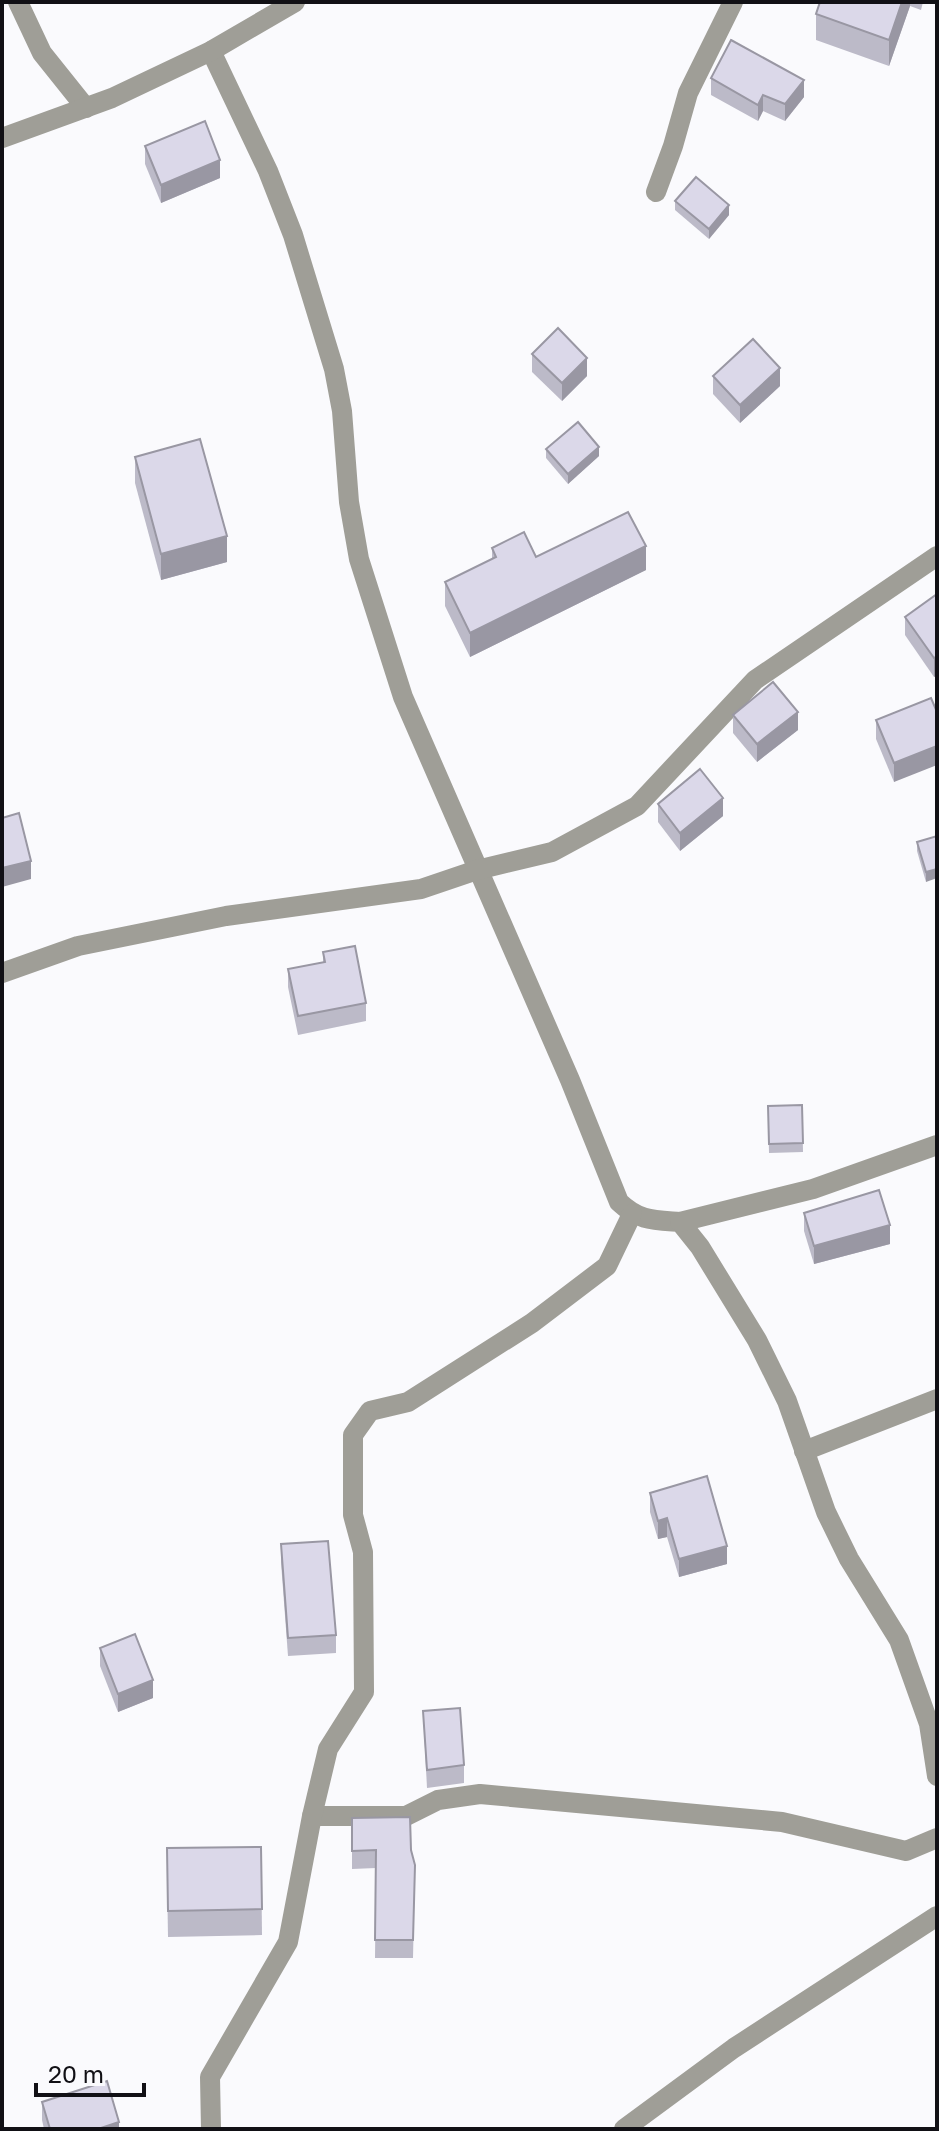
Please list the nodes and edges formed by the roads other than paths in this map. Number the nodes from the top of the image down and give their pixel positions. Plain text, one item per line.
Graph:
1 (18, 2) edge
2 (295, 2) edge
3 (733, 2) edge
4 (211, 51) junction
5 (86, 108) junction
6 (2, 138) edge
7 (656, 192) dead end
8 (937, 556) edge
9 (477, 870) junction
10 (2, 973) edge
11 (937, 1145) edge
12 (632, 1214) junction
13 (680, 1222) junction
14 (937, 1399) edge
15 (804, 1451) junction
16 (937, 1776) edge
17 (312, 1816) junction
18 (937, 1838) edge
19 (937, 1916) edge
20 (211, 2129) edge
21 (624, 2129) edge

1 - 5 street
2 - 4 street
3 - 7 street
4 - 5 street
4 - 9 street
5 - 6 street
8 - 9 street
9 - 10 street
9 - 12 street
11 - 13 street
12 - 13 street
12 - 17 street
13 - 15 street
14 - 15 street
15 - 16 street
17 - 18 street
17 - 20 street
19 - 21 street

